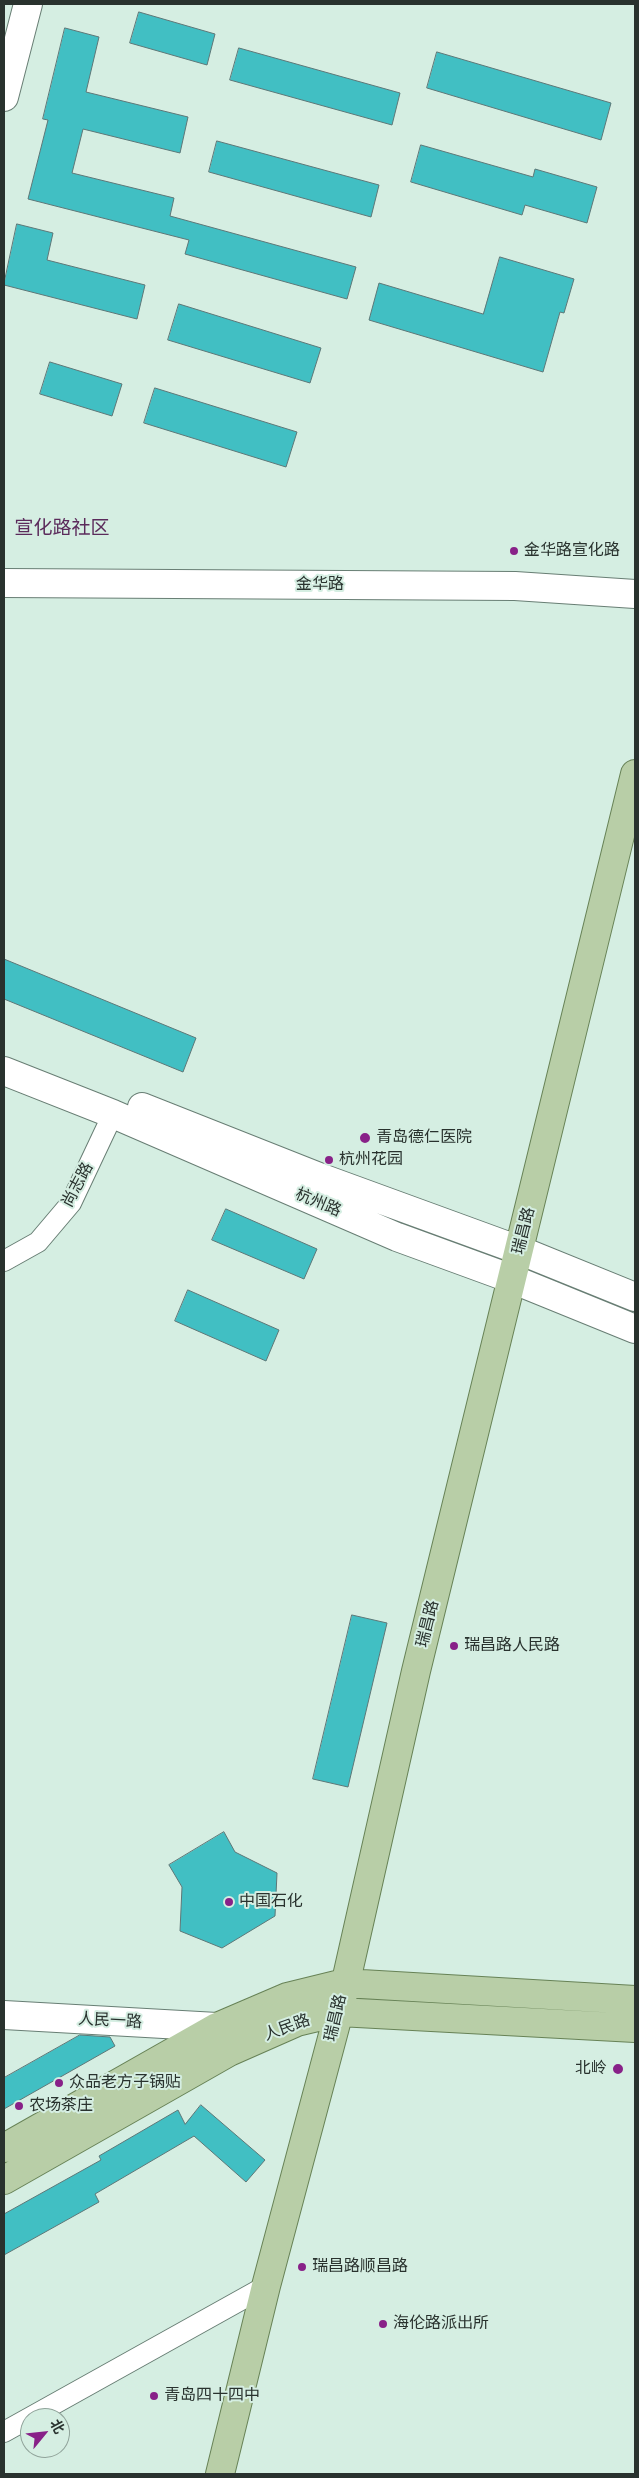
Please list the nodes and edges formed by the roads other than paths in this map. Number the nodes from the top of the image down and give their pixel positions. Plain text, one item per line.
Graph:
1 (28, 4) edge
2 (4, 97) edge
3 (4, 582) edge
4 (635, 594) edge
5 (635, 774) edge
6 (4, 1053) edge
7 (4, 1071) edge
8 (113, 1114) junction
9 (519, 1250) junction
10 (4, 1261) edge
11 (512, 1279) junction
12 (635, 1297) edge
13 (635, 1329) edge
14 (344, 1983) junction
15 (635, 2000) edge
16 (339, 2012) junction
17 (4, 2015) edge
18 (217, 2027) junction
19 (635, 2028) edge
20 (4, 2148) edge
21 (4, 2180) edge
22 (266, 2286) junction
23 (4, 2432) edge
24 (220, 2474) edge

1 - 2 main road
3 - 4 main road, 金华路
5 - 9 main road, 瑞昌路
6 - 9 main road, 杭州路
7 - 8 main road, 杭州路
8 - 10 street, 尚志路
8 - 11 main road, 杭州路
9 - 11 main road, 瑞昌路
9 - 12 main road, 杭州路
11 - 13 main road, 杭州路
11 - 14 main road, 瑞昌路
14 - 15 main road, 人民路
14 - 16 main road, 瑞昌路
14 - 18 main road, 人民路
16 - 19 main road, 人民路
16 - 21 main road, 人民路
16 - 22 main road, 瑞昌路
17 - 18 main road, 人民一路
18 - 20 main road, 人民路
22 - 23 street
22 - 24 main road, 瑞昌路

